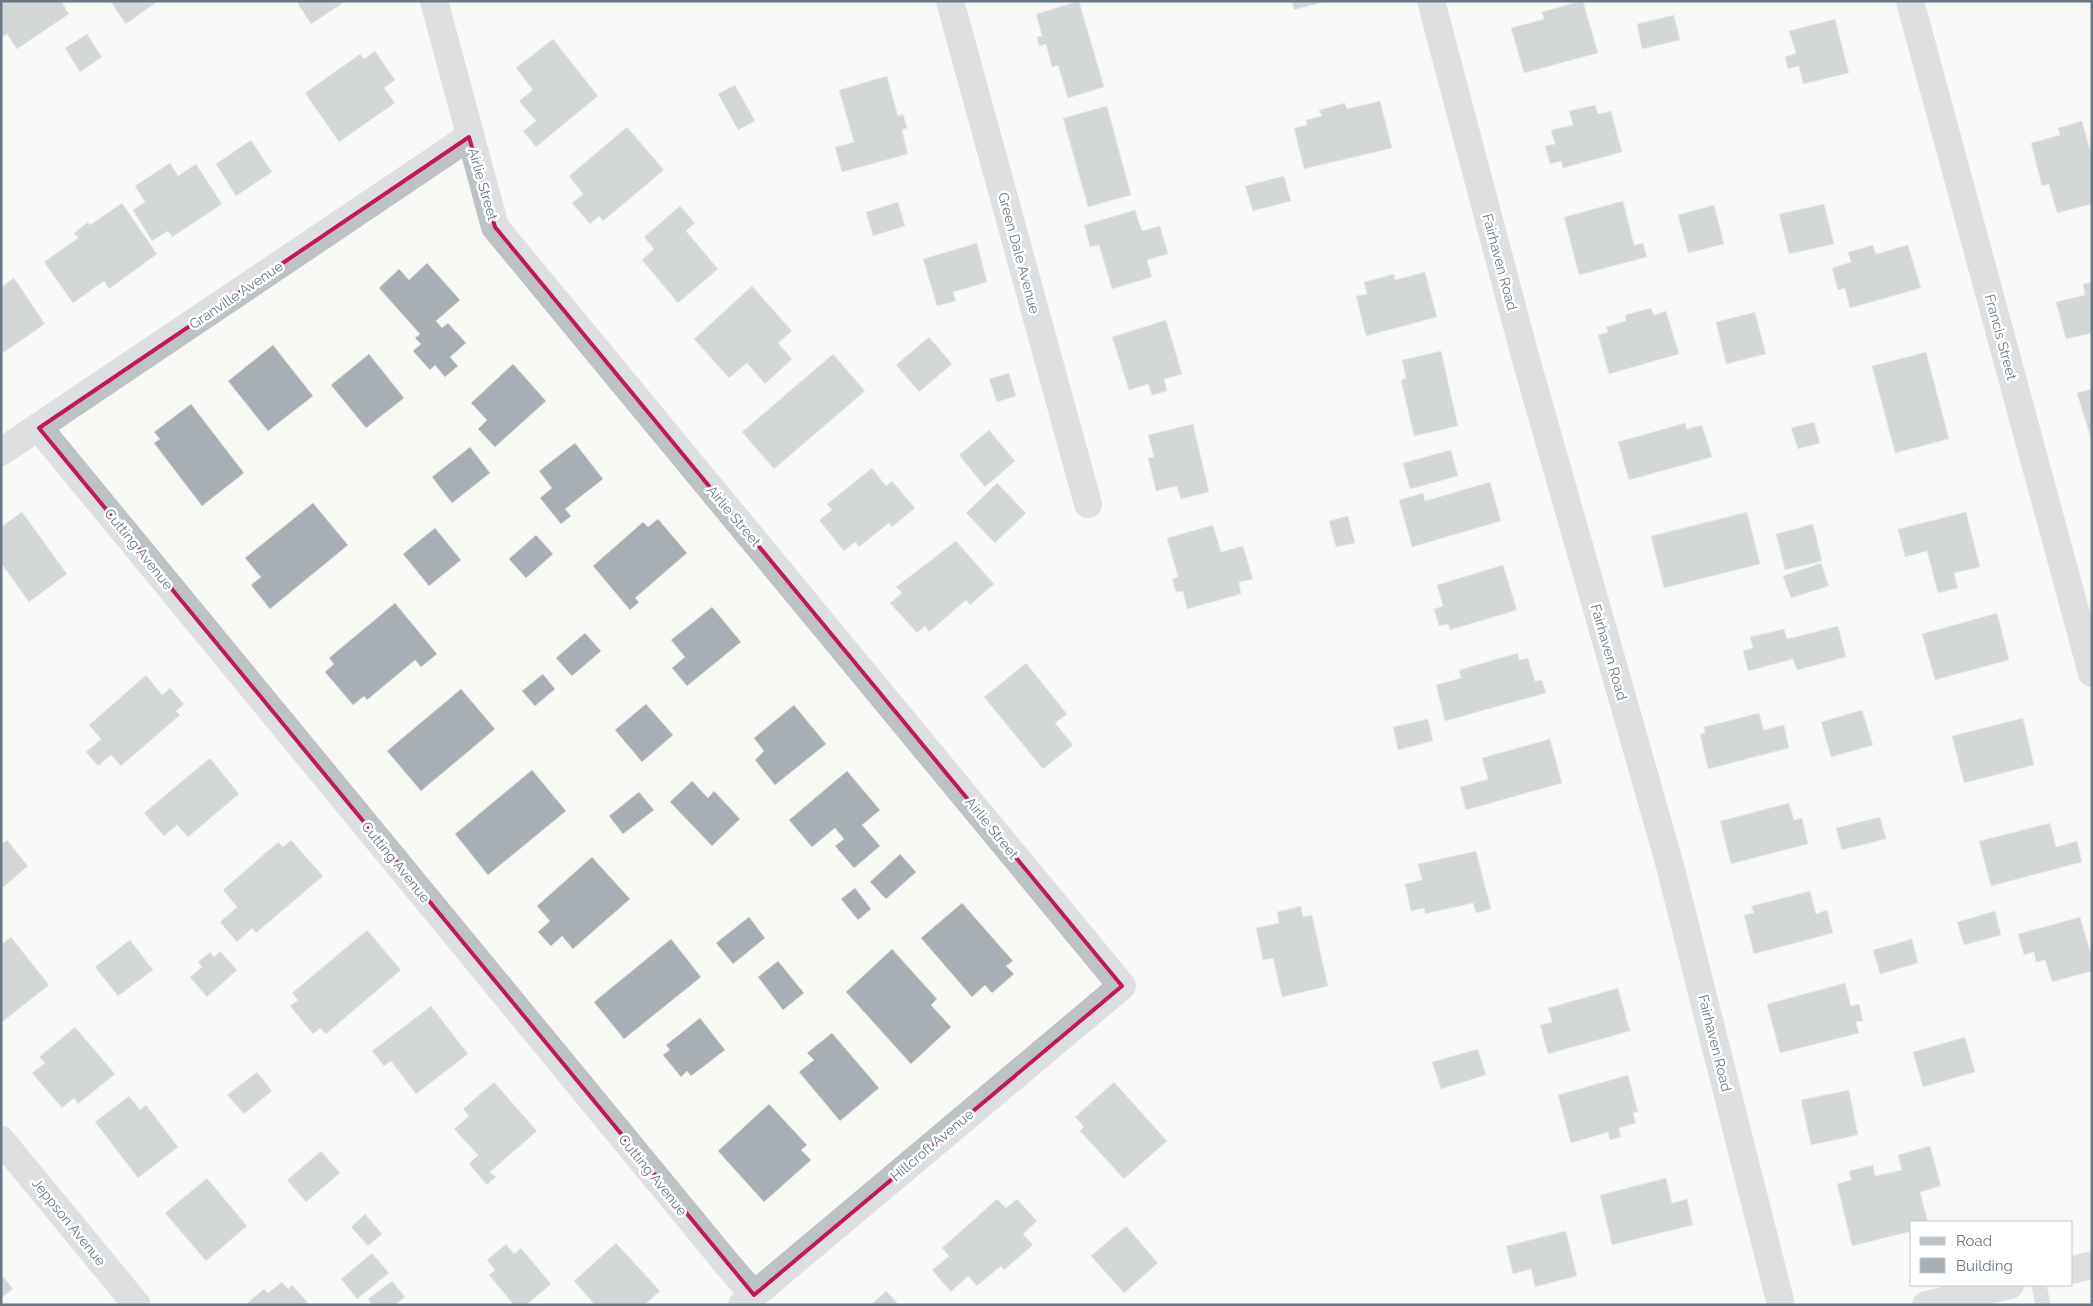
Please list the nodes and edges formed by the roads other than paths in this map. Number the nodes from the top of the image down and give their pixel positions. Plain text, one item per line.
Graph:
1 (434, 1) edge
2 (950, 1) edge
3 (1431, 1) edge
4 (1910, 1) edge
5 (469, 137) junction
6 (39, 428) junction
7 (1, 452) edge
8 (1088, 504) dead end
9 (2092, 673) edge
10 (1122, 986) joint
11 (1, 1140) edge
12 (2092, 1265) edge
13 (2073, 1270) edge
14 (2006, 1286) edge
15 (2039, 1286) edge
16 (748, 1300) edge
17 (137, 1305) edge
18 (1780, 1305) edge
19 (1926, 1305) edge
20 (2043, 1305) edge

1 - 5 street, Airlie Street
2 - 8 street, Green Dale Avenue
3 - 18 street, Fairhaven Road
4 - 9 street, Francis Street
5 - 6 street, Granville Avenue
5 - 10 street, Airlie Street
6 - 7 street, Granville Avenue
6 - 16 street, Cutting Avenue
10 - 16 street, Hillcroft Avenue
11 - 17 street, Jeppson Avenue
12 - 13 street
14 - 19 street
15 - 20 lane

